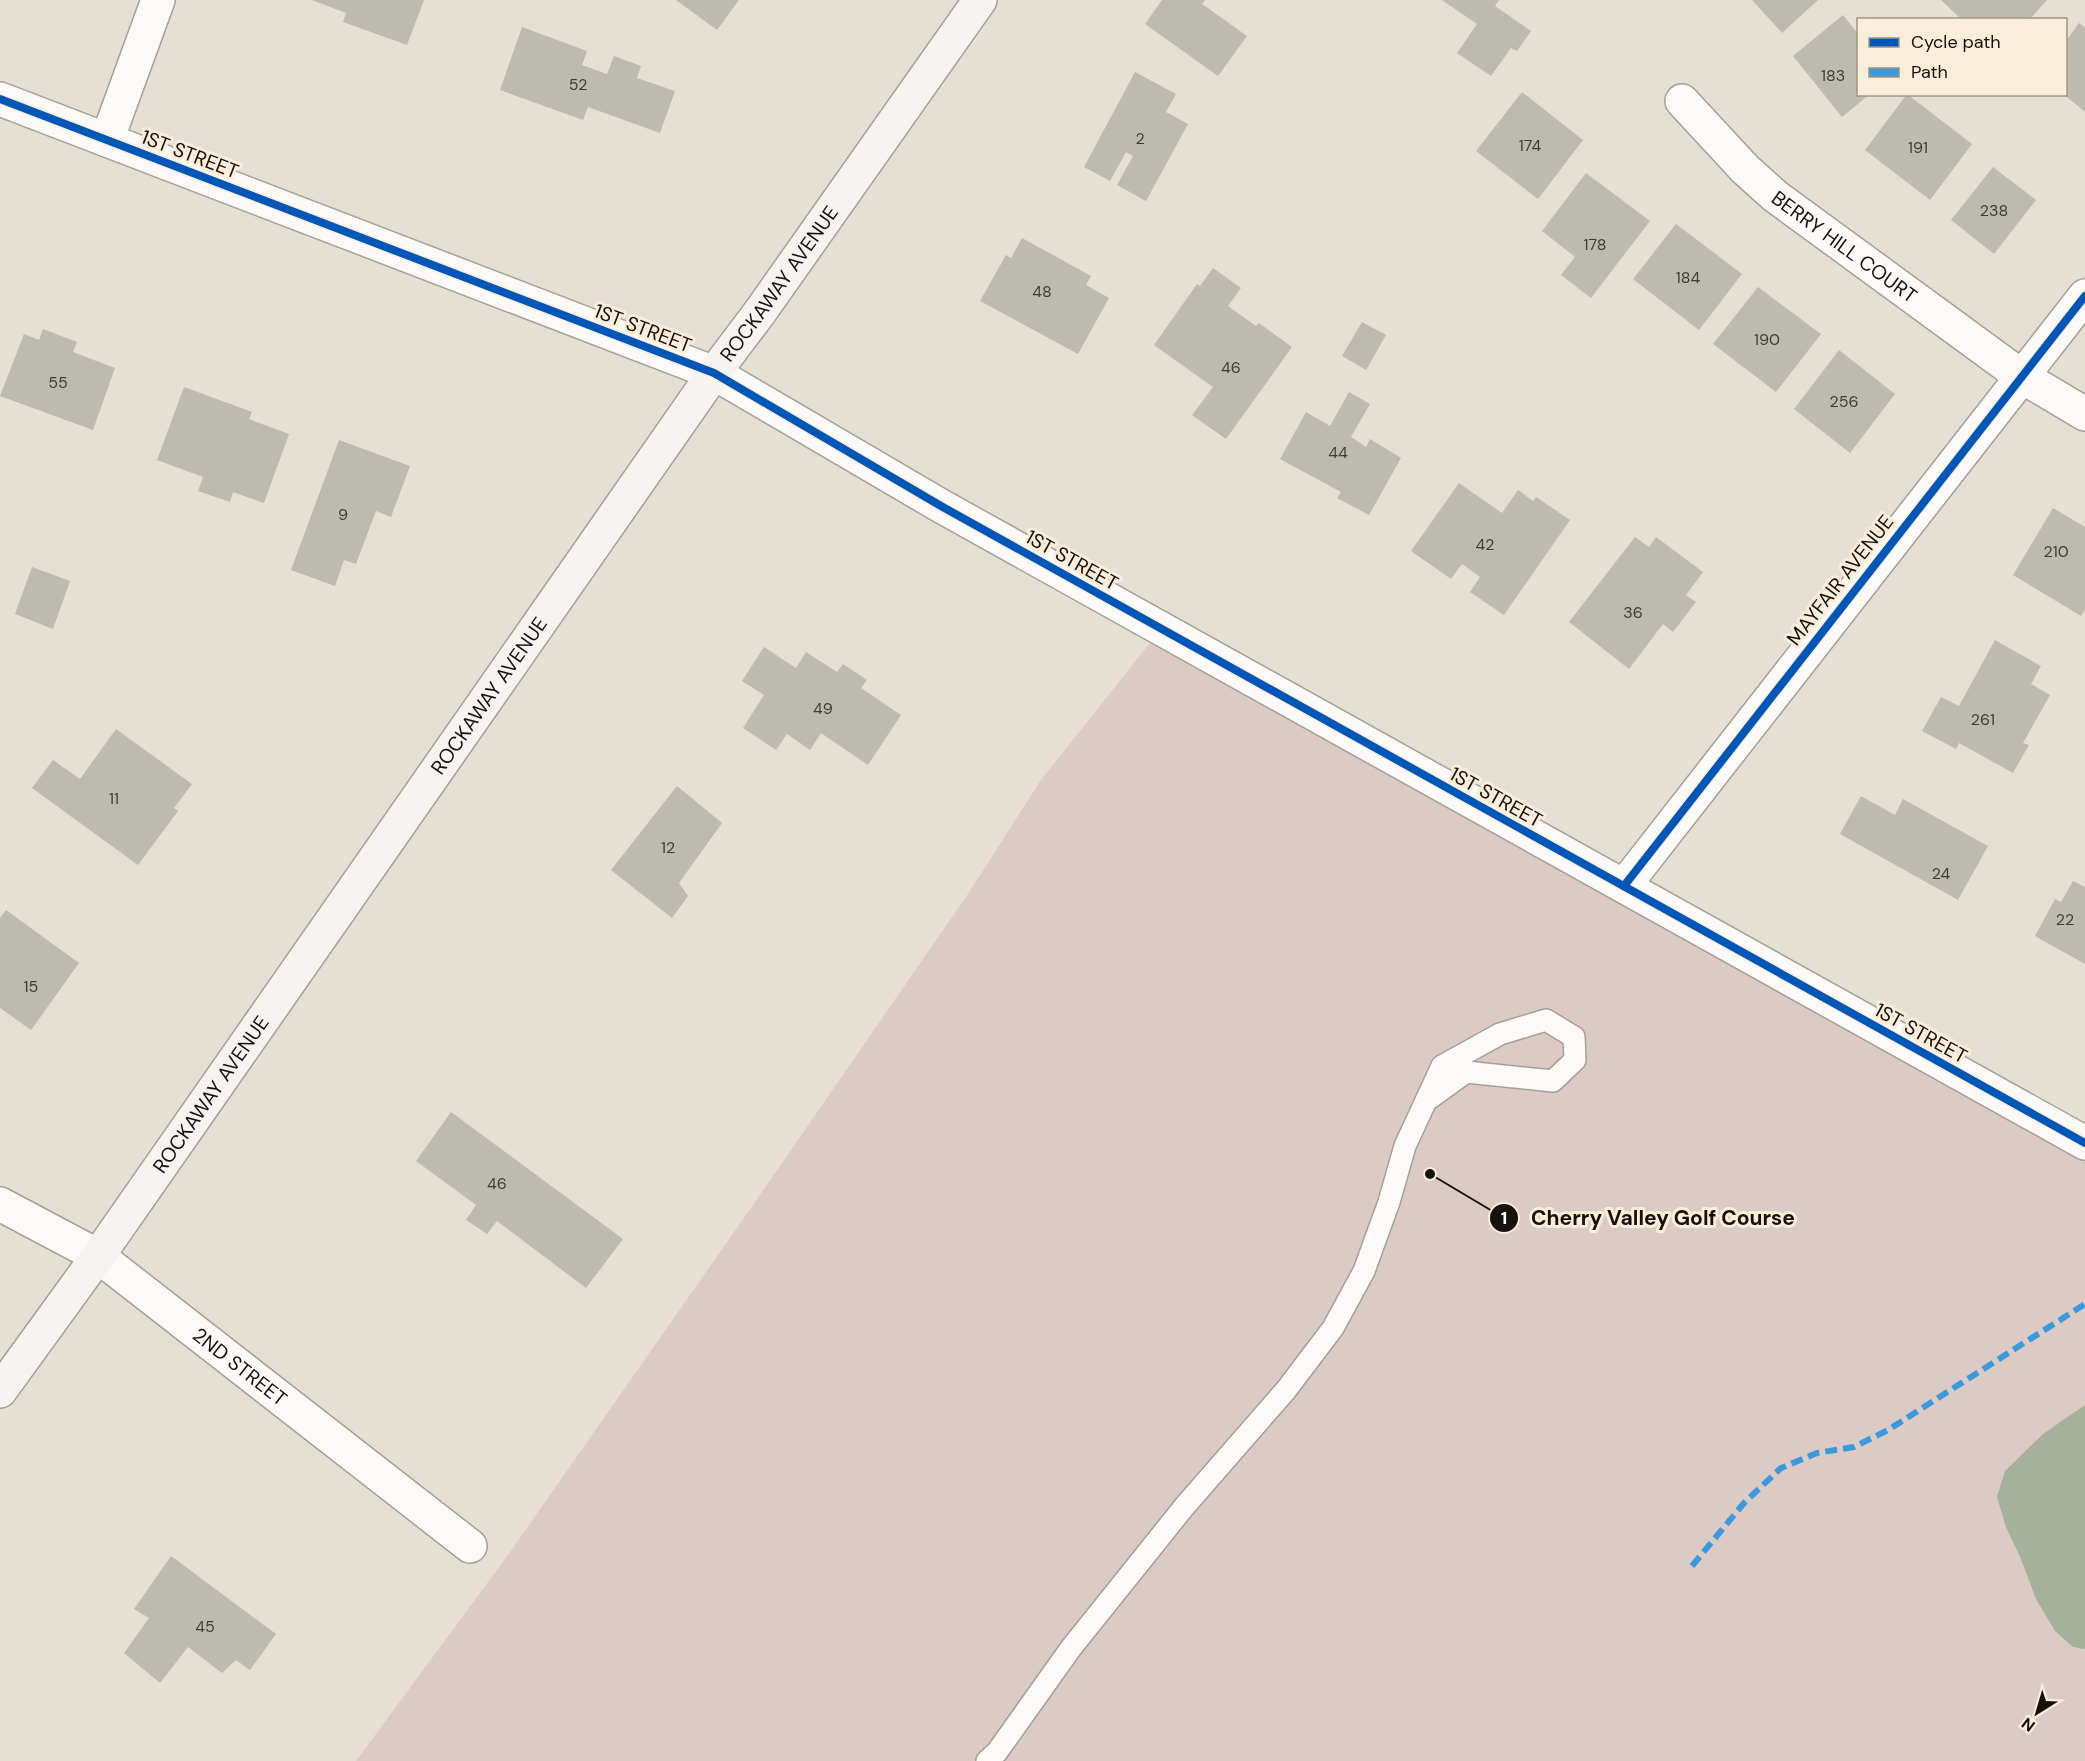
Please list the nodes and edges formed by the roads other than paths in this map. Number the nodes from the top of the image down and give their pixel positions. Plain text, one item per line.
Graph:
1 (158, 0) edge
2 (980, 0) edge
3 (0, 99) edge
4 (1682, 101) dead end
5 (107, 140) junction
6 (2085, 296) edge
7 (714, 373) junction
8 (2021, 376) junction
9 (2085, 414) edge
10 (1623, 886) junction
11 (1426, 1101) junction
12 (2085, 1143) edge
13 (0, 1204) edge
14 (98, 1256) junction
15 (0, 1391) edge
16 (470, 1546) dead end
17 (987, 1761) edge

1 - 5 street
2 - 7 main road, ROCKAWAY AVENUE
3 - 5 street, 1ST STREET
4 - 8 street, BERRY HILL COURT
5 - 7 street, 1ST STREET
6 - 8 street, MAYFAIR AVENUE
7 - 10 street, 1ST STREET
7 - 14 main road, ROCKAWAY AVENUE
8 - 9 street, BERRY HILL COURT
8 - 10 street, MAYFAIR AVENUE
10 - 12 street, 1ST STREET
11 - 11 lane
11 - 17 lane
13 - 14 street, 2ND STREET
14 - 15 main road, ROCKAWAY AVENUE
14 - 16 street, 2ND STREET

